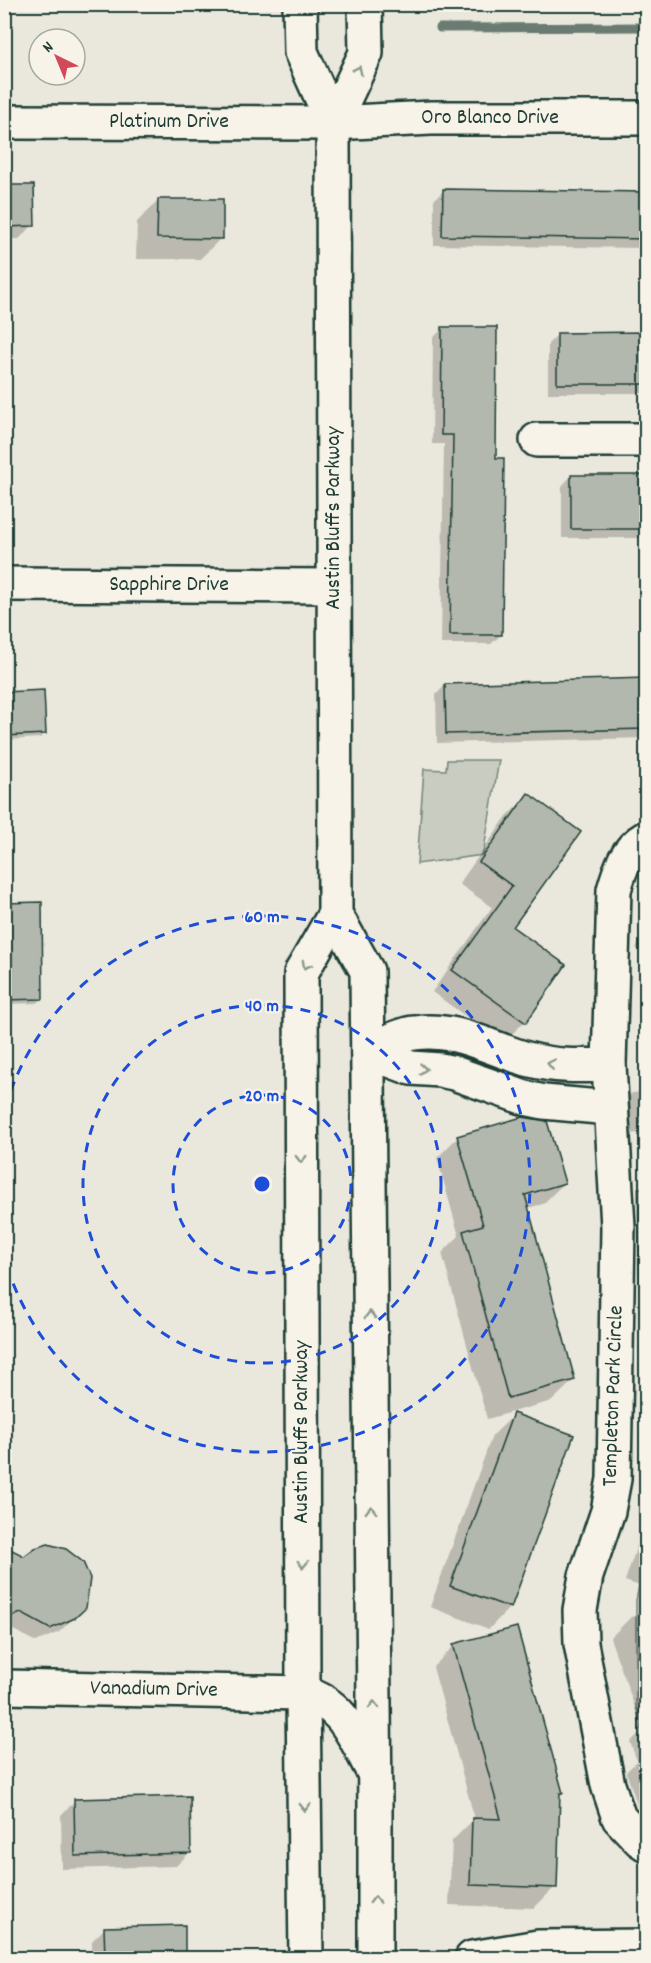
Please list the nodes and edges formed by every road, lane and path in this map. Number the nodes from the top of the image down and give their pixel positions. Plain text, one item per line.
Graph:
1 (300, 4) edge
2 (365, 4) edge
3 (646, 118) edge
4 (4, 122) edge
5 (333, 123) junction
6 (537, 440) dead end
7 (646, 440) edge
8 (4, 584) edge
9 (334, 586) junction
10 (646, 838) edge
11 (334, 914) junction
12 (368, 1053) junction
13 (609, 1065) junction
14 (610, 1108) junction
15 (4, 1687) edge
16 (303, 1693) junction
17 (375, 1775) junction
18 (646, 1844) edge
19 (646, 1946) edge
20 (489, 1957) edge
21 (306, 1959) edge
22 (375, 1959) edge

1 - 5 main road, Austin Bluffs Parkway
5 -> 2 main road, Austin Bluffs Parkway
3 - 5 main road, Oro Blanco Drive
4 - 5 main road, Platinum Drive
5 - 9 main road, Austin Bluffs Parkway
6 - 7 main road
8 - 9 main road, Sapphire Drive
9 - 11 main road, Austin Bluffs Parkway
10 - 13 main road, Templeton Park Circle
11 - 12 main road
11 -> 16 main road, Austin Bluffs Parkway
13 -> 12 main road
12 -> 14 main road
17 -> 12 main road
13 - 14 main road, Templeton Park Circle
14 - 18 main road, Templeton Park Circle
15 - 16 main road, Vanadium Drive
16 - 17 main road
16 -> 21 main road, Austin Bluffs Parkway
22 -> 17 main road
19 - 20 main road

